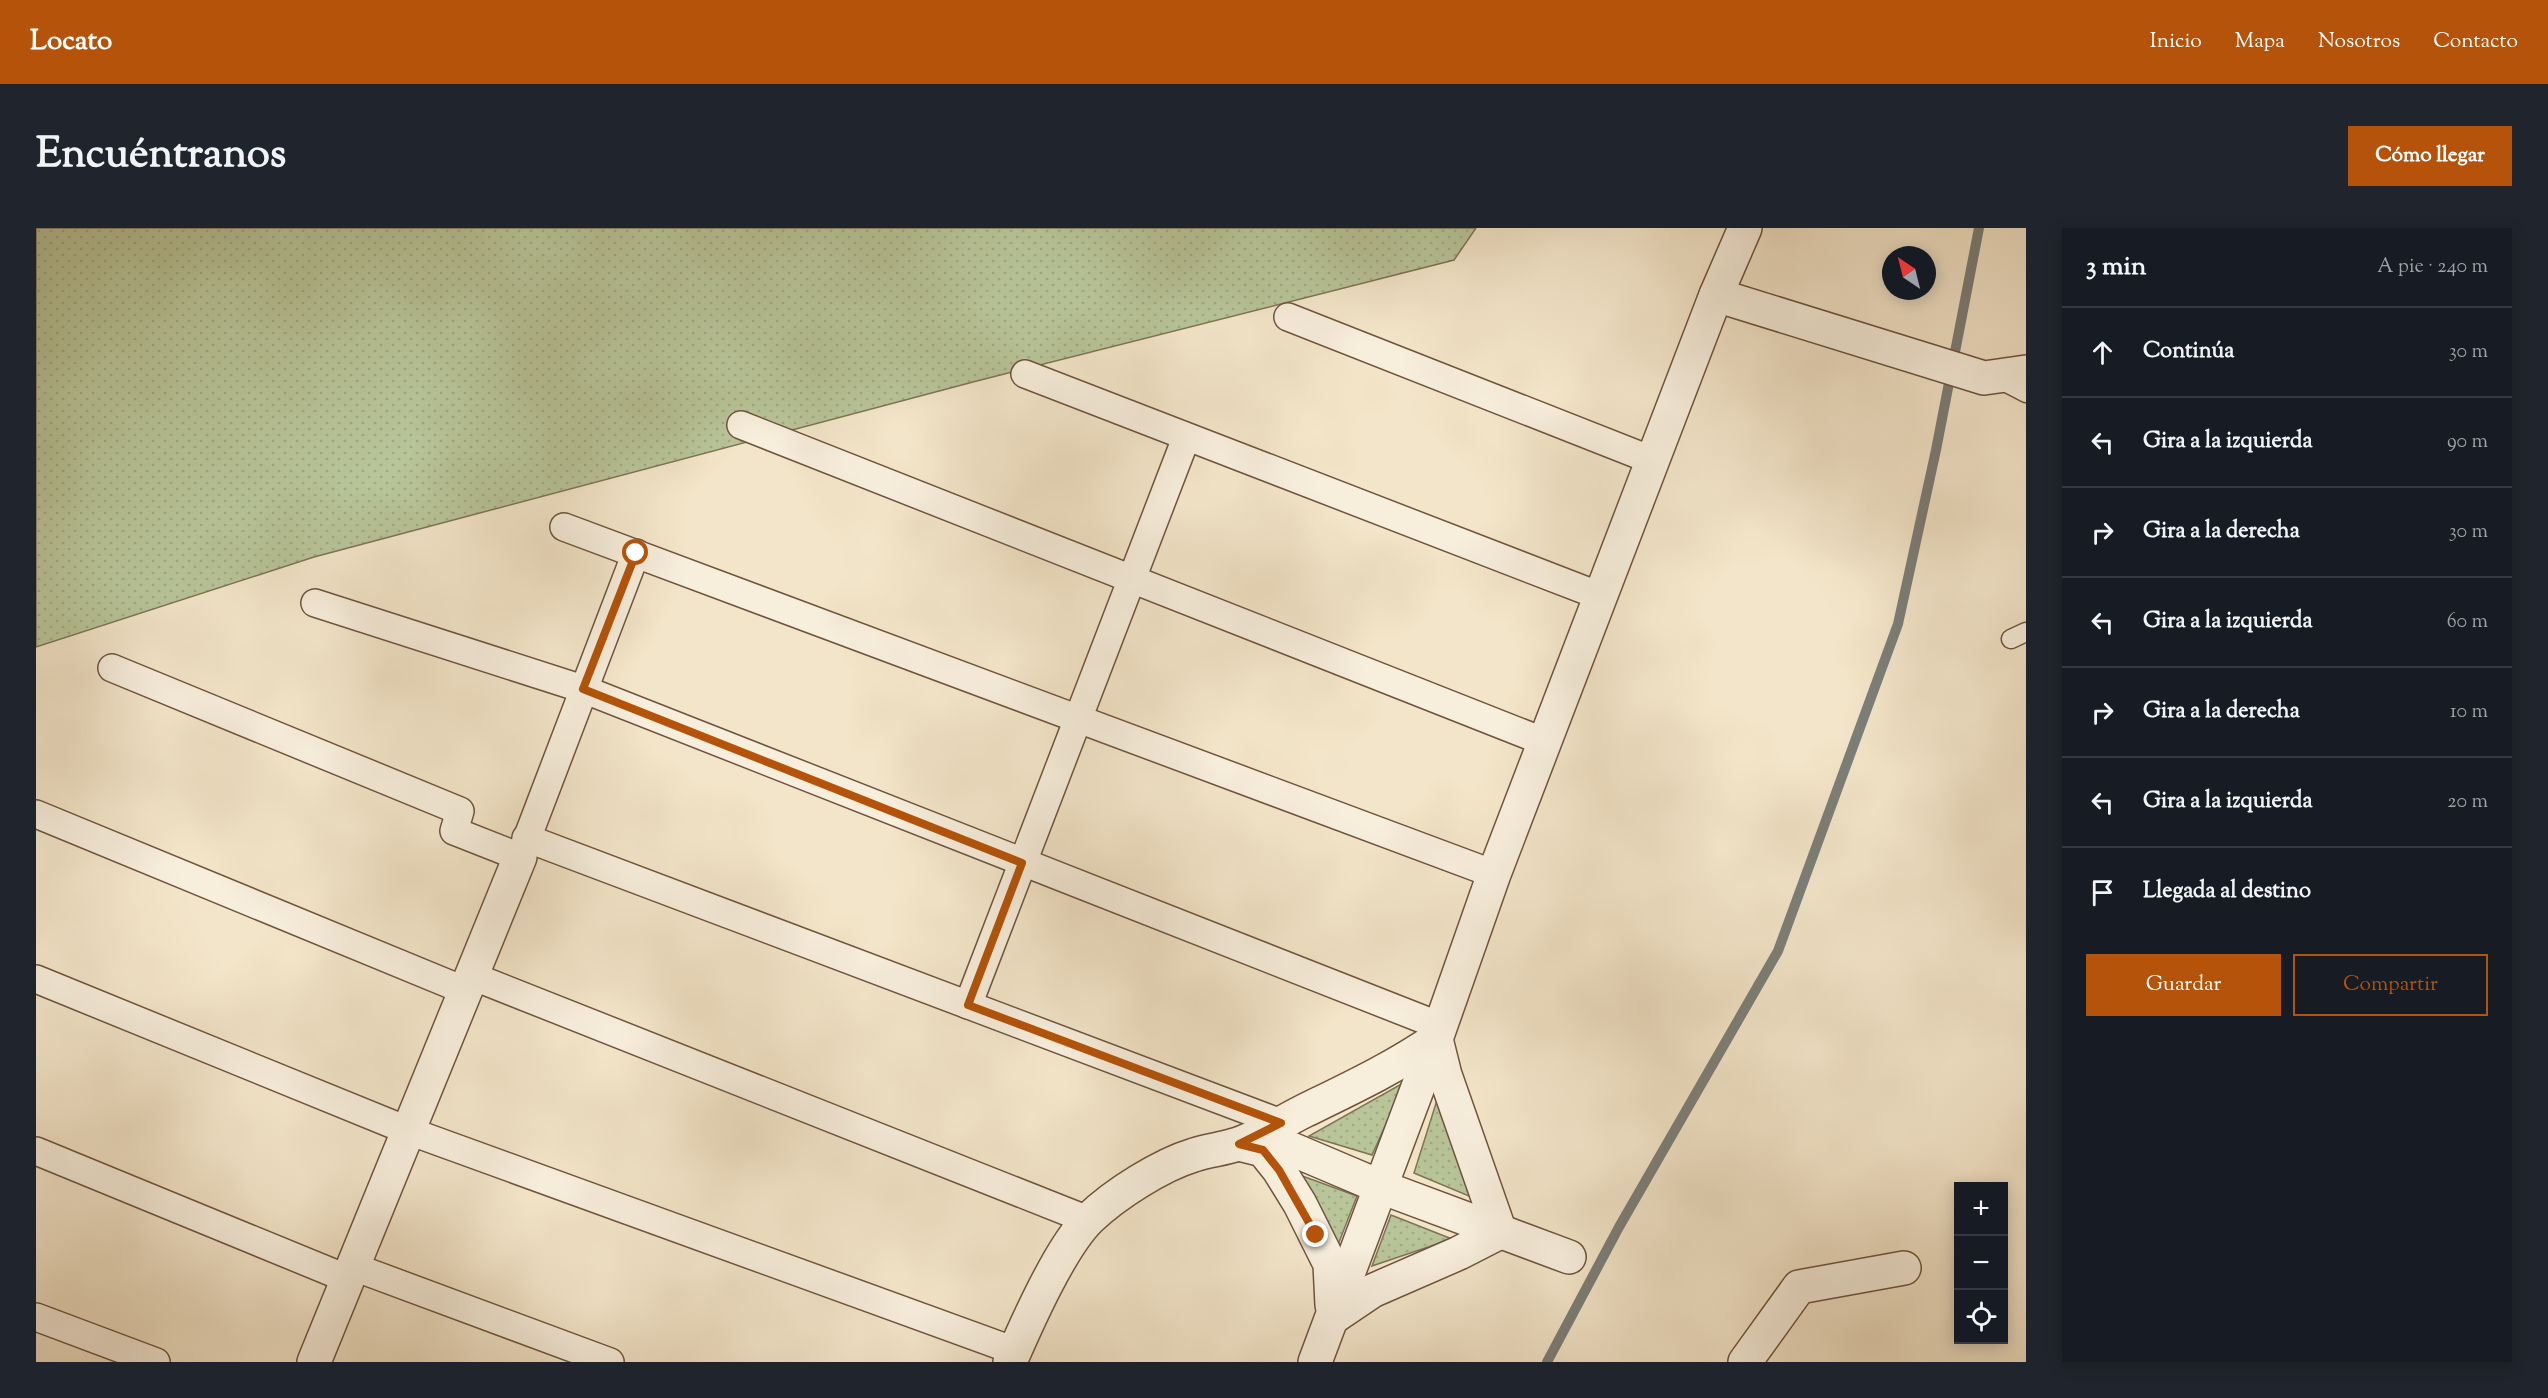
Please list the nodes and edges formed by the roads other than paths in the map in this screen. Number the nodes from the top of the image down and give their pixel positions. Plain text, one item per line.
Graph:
1 (1745, 228) edge
2 (1716, 295) junction
3 (1288, 317) dead end
4 (1025, 374) dead end
5 (2001, 376) edge
6 (2026, 393) edge
7 (741, 425) dead end
8 (1186, 438) junction
9 (1654, 461) junction
10 (564, 527) dead end
11 (636, 553) junction
12 (1131, 580) junction
13 (1600, 596) junction
14 (315, 603) dead end
15 (112, 668) dead end
16 (583, 689) junction
17 (1078, 719) junction
18 (1545, 742) junction
19 (36, 814) edge
20 (523, 847) junction
21 (1022, 863) junction
22 (1494, 874) junction
23 (36, 979) edge
24 (469, 984) junction
25 (968, 1005) junction
26 (1438, 1033) junction
27 (1281, 1123) junction
28 (409, 1131) junction
29 (1239, 1144) junction
30 (36, 1151) edge
31 (1381, 1187) junction
32 (1088, 1220) junction
33 (1500, 1232) junction
34 (1569, 1257) dead end
35 (1904, 1268) dead end
36 (351, 1273) junction
37 (36, 1317) edge
38 (1332, 1318) junction
39 (1012, 1357) edge
40 (156, 1362) edge
41 (314, 1362) edge
42 (610, 1362) edge
43 (1315, 1362) edge
44 (1745, 1362) edge

1 - 2 street
2 - 5 street
2 - 9 street
3 - 9 street
4 - 8 street
5 - 6 lane
7 - 12 street
8 - 12 street
8 - 13 street
9 - 13 street
10 - 11 street
11 - 16 street
11 - 17 street
12 - 17 street
12 - 18 street
13 - 18 street
14 - 16 street
15 - 20 street
16 - 20 street
16 - 21 street
17 - 21 street
17 - 22 street
18 - 22 street
19 - 24 street
20 - 24 street
20 - 25 street
21 - 25 street
21 - 26 street
22 - 26 street
23 - 28 street
24 - 28 street
24 - 32 street
25 - 27 street
26 - 27 street
26 - 31 street
26 - 33 street
27 - 29 street
28 - 36 street
28 - 39 street
29 - 31 street
29 - 32 street
29 - 38 street
30 - 36 street
31 - 33 street
31 - 38 street
32 - 39 street
33 - 34 street
33 - 38 street
35 - 44 street
36 - 41 street
36 - 42 street
37 - 40 street
38 - 43 street

